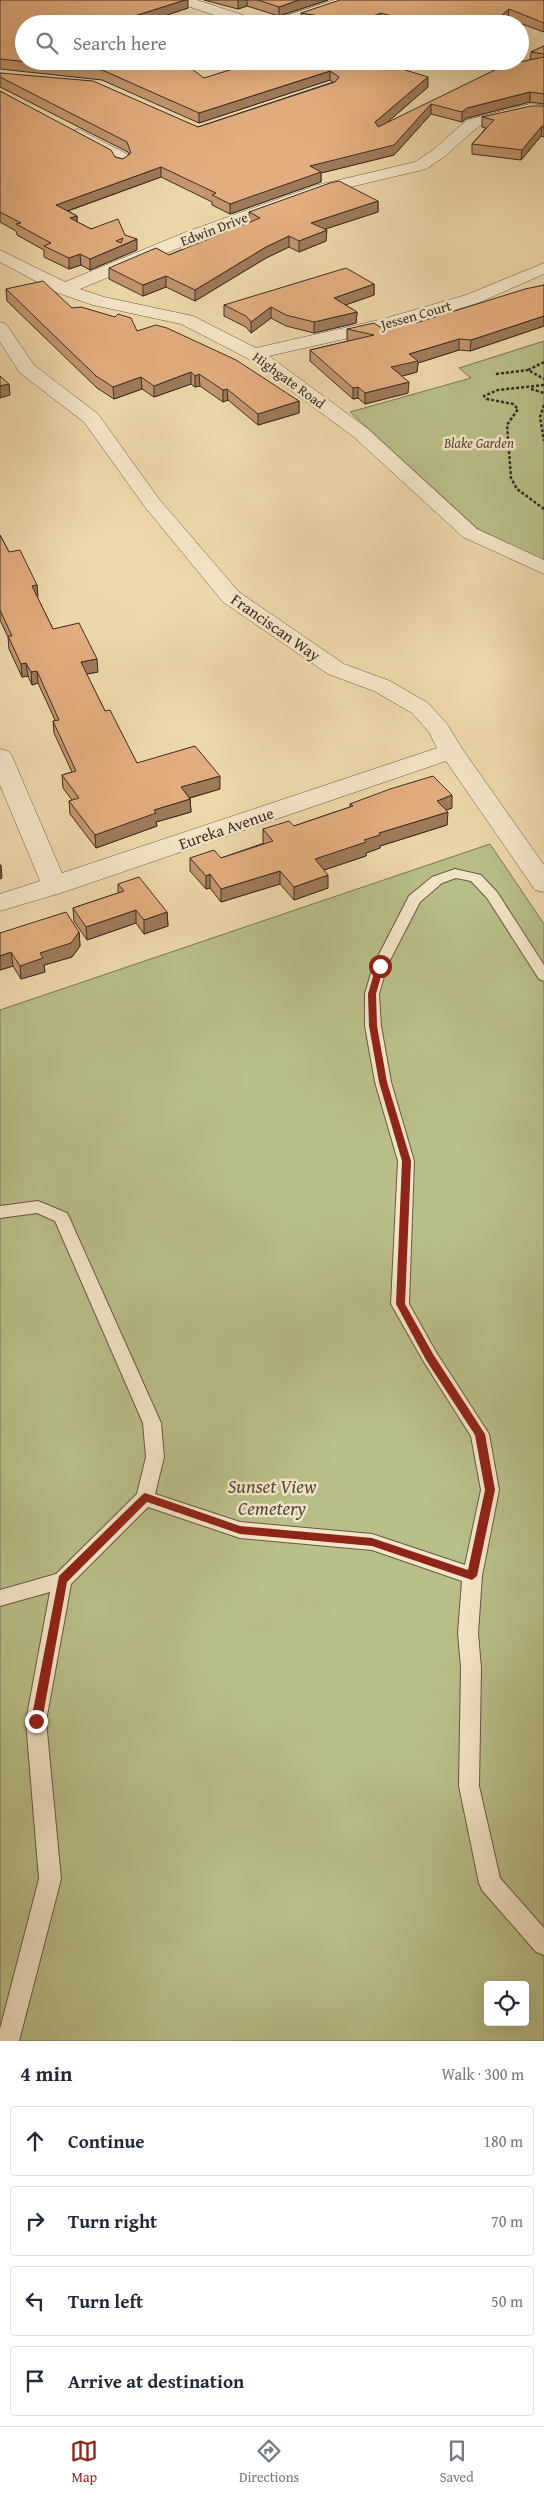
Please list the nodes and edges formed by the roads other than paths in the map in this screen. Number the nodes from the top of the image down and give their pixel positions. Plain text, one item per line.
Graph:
1 (183, 0) edge
2 (348, 0) edge
3 (229, 15) edge
4 (302, 15) edge
5 (544, 110) edge
6 (61, 124) edge
7 (122, 163) edge
8 (0, 255) edge
9 (544, 268) edge
10 (64, 289) junction
11 (0, 328) edge
12 (254, 354) junction
13 (544, 568) edge
14 (451, 751) junction
15 (0, 756) edge
16 (544, 884) edge
17 (55, 886) junction
18 (0, 903) edge
19 (544, 976) edge
20 (0, 1212) edge
21 (145, 1498) junction
22 (472, 1576) junction
23 (62, 1580) junction
24 (0, 1598) edge
25 (544, 1944) edge
26 (8, 2041) edge

1 - 3 street
2 - 4 street
5 - 10 street, Edwin Drive
6 - 7 street
8 - 10 street, Highgate Road
9 - 12 street, Jessen Court
10 - 12 street, Highgate Road
11 - 14 street, Franciscan Way
12 - 13 street, Highgate Road
14 - 16 street, Franciscan Way
14 - 17 street, Eureka Avenue
15 - 17 street
17 - 18 street, Eureka Avenue
19 - 22 lane
20 - 21 lane
21 - 22 lane
21 - 23 lane
22 - 25 lane
23 - 24 lane
23 - 26 lane

